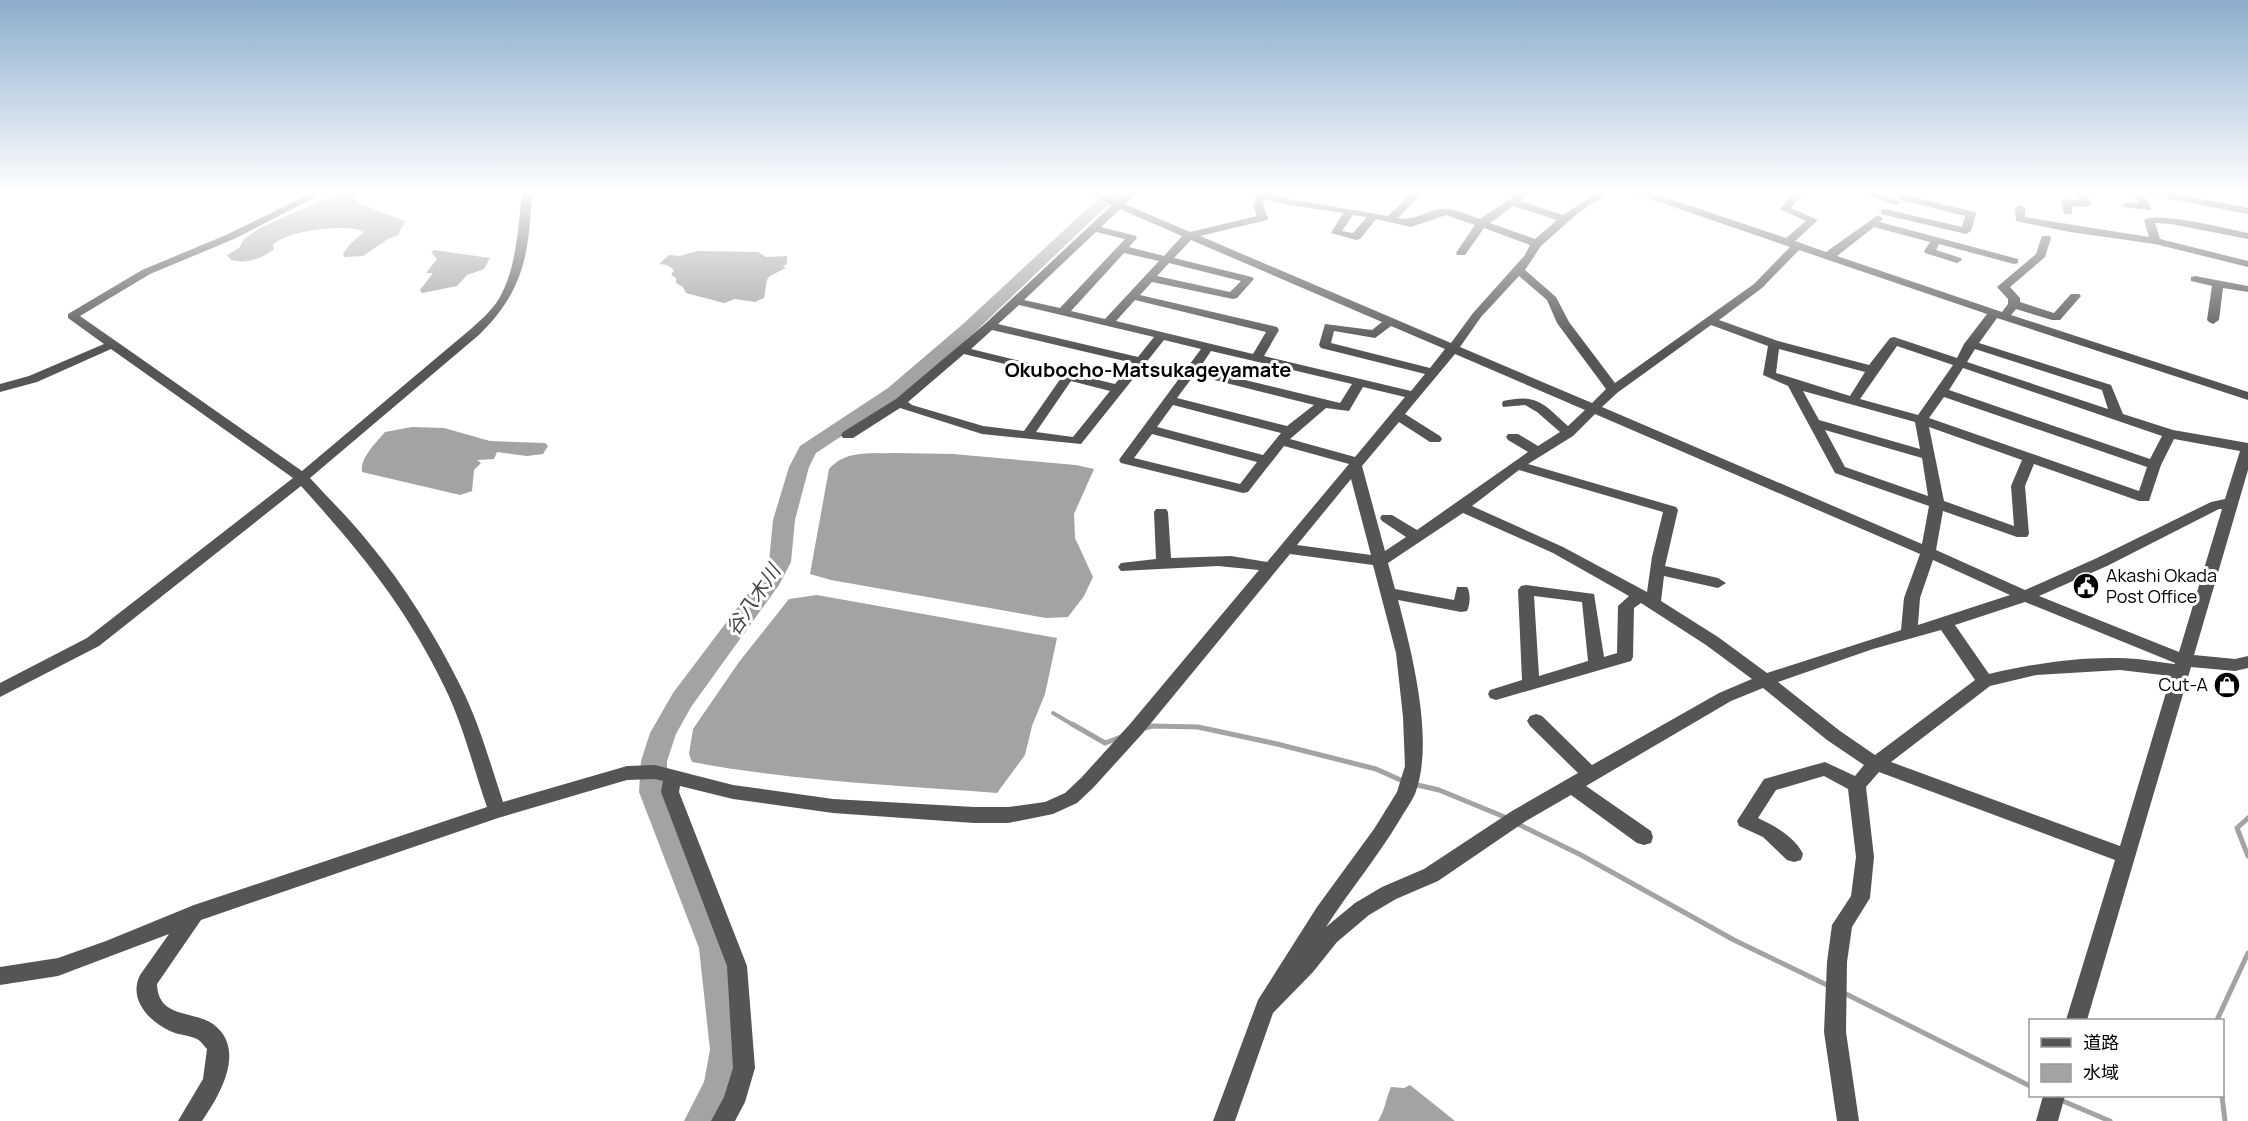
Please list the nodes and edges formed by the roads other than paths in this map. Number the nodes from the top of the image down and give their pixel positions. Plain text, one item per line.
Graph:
1 (212, 244) edge
2 (521, 244) edge
3 (1076, 244) edge
4 (1126, 244) edge
5 (1180, 244) edge
6 (1211, 244) edge
7 (1467, 244) edge
8 (1536, 244) edge
9 (1793, 244) edge
10 (1794, 244) edge
11 (1846, 244) edge
12 (1935, 244) edge
13 (1954, 244) edge
14 (2044, 244) edge
15 (2170, 244) edge
16 (2209, 244) edge
17 (1122, 249) junction
18 (2205, 252) junction
19 (1461, 253) dead end
20 (1828, 255) junction
21 (1166, 259) junction
22 (1957, 260) dead end
23 (2014, 261) dead end
24 (2248, 264) edge
25 (1518, 270) junction
26 (1150, 278) junction
27 (2195, 279) dead end
28 (2218, 283) junction
29 (2248, 289) edge
30 (1132, 296) junction
31 (2075, 296) dead end
32 (1015, 301) junction
33 (2014, 304) junction
34 (1063, 312) junction
35 (2000, 315) junction
36 (2213, 320) dead end
37 (1390, 321) junction
38 (1711, 321) junction
39 (1109, 322) junction
40 (990, 326) junction
41 (1162, 335) junction
42 (1774, 344) junction
43 (1970, 344) junction
44 (111, 345) junction
45 (1209, 346) junction
46 (1453, 348) junction
47 (962, 350) junction
48 (1257, 358) junction
49 (1140, 362) junction
50 (1960, 364) junction
51 (1872, 370) junction
52 (1191, 371) junction
53 (1432, 372) junction
54 (1068, 377) junction
55 (1360, 382) junction
56 (1794, 384) junction
57 (0, 388) edge
58 (1118, 389) junction
59 (1613, 390) junction
60 (1943, 392) junction
61 (1413, 395) junction
62 (2248, 396) edge
63 (1854, 399) junction
64 (1169, 400) junction
65 (901, 402) junction
66 (1323, 404) junction
67 (1508, 404) dead end
68 (1594, 409) junction
69 (1397, 415) junction
70 (2118, 417) junction
71 (1922, 420) junction
72 (1816, 423) junction
73 (1148, 429) junction
74 (1568, 433) junction
75 (1028, 434) junction
76 (2170, 434) junction
77 (848, 435) dead end
78 (1286, 436) junction
79 (1513, 437) dead end
80 (1435, 439) dead end
81 (2248, 448) edge
82 (1538, 453) junction
83 (1928, 456) junction
84 (2030, 458) junction
85 (1267, 460) junction
86 (1356, 464) junction
87 (1517, 465) junction
88 (2154, 465) junction
89 (302, 478) junction
90 (1937, 504) junction
91 (2232, 504) junction
92 (1462, 507) junction
93 (1161, 512) dead end
94 (1387, 518) dead end
95 (1418, 537) junction
96 (1286, 549) junction
97 (1928, 552) junction
98 (1380, 561) junction
99 (1164, 563) junction
100 (1126, 567) dead end
101 (1271, 568) junction
102 (1658, 570) junction
103 (1607, 577) junction
104 (1718, 583) dead end
105 (1462, 591) dead end
106 (1389, 593) junction
107 (2025, 596) junction
108 (1589, 598) junction
109 (1646, 601) junction
110 (1945, 623) junction
111 (1909, 633) junction
112 (2248, 662) edge
113 (1597, 665) junction
114 (2182, 666) junction
115 (1766, 680) junction
116 (1985, 681) junction
117 (1531, 684) junction
118 (0, 691) edge
119 (1496, 694) dead end
120 (1536, 721) dead end
121 (1876, 764) junction
122 (1590, 774) junction
123 (673, 777) junction
124 (1857, 785) junction
125 (1570, 786) junction
126 (497, 812) junction
127 (1644, 837) dead end
128 (1794, 854) dead end
129 (2125, 856) junction
130 (194, 914) junction
131 (0, 976) edge
132 (1265, 1007) junction
133 (2077, 1019) edge
134 (2053, 1097) edge
135 (189, 1121) edge
136 (722, 1121) edge
137 (1224, 1121) edge
138 (1848, 1121) edge
139 (2047, 1121) edge

1 - 44 street
2 - 89 street
3 - 32 street
4 - 17 street
5 - 21 street
6 - 37 street
7 - 19 street
8 - 25 street
9 - 38 street
10 - 20 street
11 - 20 street
12 - 22 street
13 - 23 street
14 - 33 street
15 - 18 street
16 - 18 street
17 - 21 street
17 - 34 street
18 - 24 street
20 - 35 street
21 - 26 street
21 - 26 street
25 - 46 street
25 - 59 street
26 - 30 street
27 - 28 street
28 - 29 street
28 - 36 street
30 - 39 street
30 - 48 street
31 - 33 street
32 - 34 street
32 - 40 street
33 - 35 street
34 - 39 street
35 - 43 street
35 - 62 street
37 - 46 street
37 - 53 street
38 - 42 street
38 - 59 street
39 - 41 street
40 - 47 street
40 - 49 street
41 - 45 street
41 - 49 street
42 - 51 street
42 - 56 street
43 - 50 street
43 - 70 street
44 - 57 street
44 - 89 street
45 - 48 street
45 - 52 street
46 - 53 street
46 - 68 street
47 - 54 street
47 - 65 street
48 - 55 street
49 - 58 street
50 - 51 street
50 - 60 street
50 - 70 street
51 - 63 street
52 - 64 street
52 - 66 street
53 - 61 street
54 - 58 street
54 - 75 street
55 - 61 street
55 - 66 street
56 - 63 street
56 - 72 street
58 - 75 street
59 - 68 street
60 - 71 street
60 - 88 street
61 - 69 street
63 - 71 street
64 - 73 street
64 - 78 street
65 - 75 street
65 - 77 street
66 - 78 street
67 - 74 street
68 - 74 street
68 - 97 street
69 - 80 street
69 - 86 street
70 - 76 street
71 - 83 street
71 - 84 street
72 - 83 street
72 - 90 street
73 - 85 street
73 - 85 street
74 - 82 street
76 - 81 street
76 - 88 street
78 - 85 street
78 - 86 street
79 - 82 street
81 - 91 street
82 - 87 street
83 - 90 street
84 - 88 street
84 - 90 street
86 - 96 street
86 - 98 street
87 - 92 street
87 - 102 street
89 - 118 street
89 - 126 street
90 - 97 street
91 - 107 street
91 - 114 street
92 - 95 street
92 - 103 street
93 - 99 street
94 - 95 street
95 - 98 street
96 - 98 street
96 - 101 street
97 - 107 street
97 - 111 street
98 - 106 street
99 - 100 street
99 - 101 street
101 - 123 street
102 - 104 street
102 - 109 street
103 - 108 street
103 - 109 street
105 - 106 street
106 - 132 street
107 - 110 street
107 - 114 street
108 - 113 street
108 - 117 street
109 - 113 street
109 - 115 street
110 - 111 street
110 - 116 street
111 - 115 street
112 - 114 street
113 - 117 street
114 - 116 street
114 - 129 street
115 - 121 street
115 - 122 street
116 - 121 street
117 - 119 street
120 - 122 street
121 - 124 street
121 - 129 street
122 - 125 street
123 - 126 street
123 - 136 street
124 - 128 street
124 - 138 street
125 - 127 street
125 - 132 street
126 - 130 street
129 - 133 street
130 - 131 street
130 - 135 street
132 - 137 street
134 - 139 street

